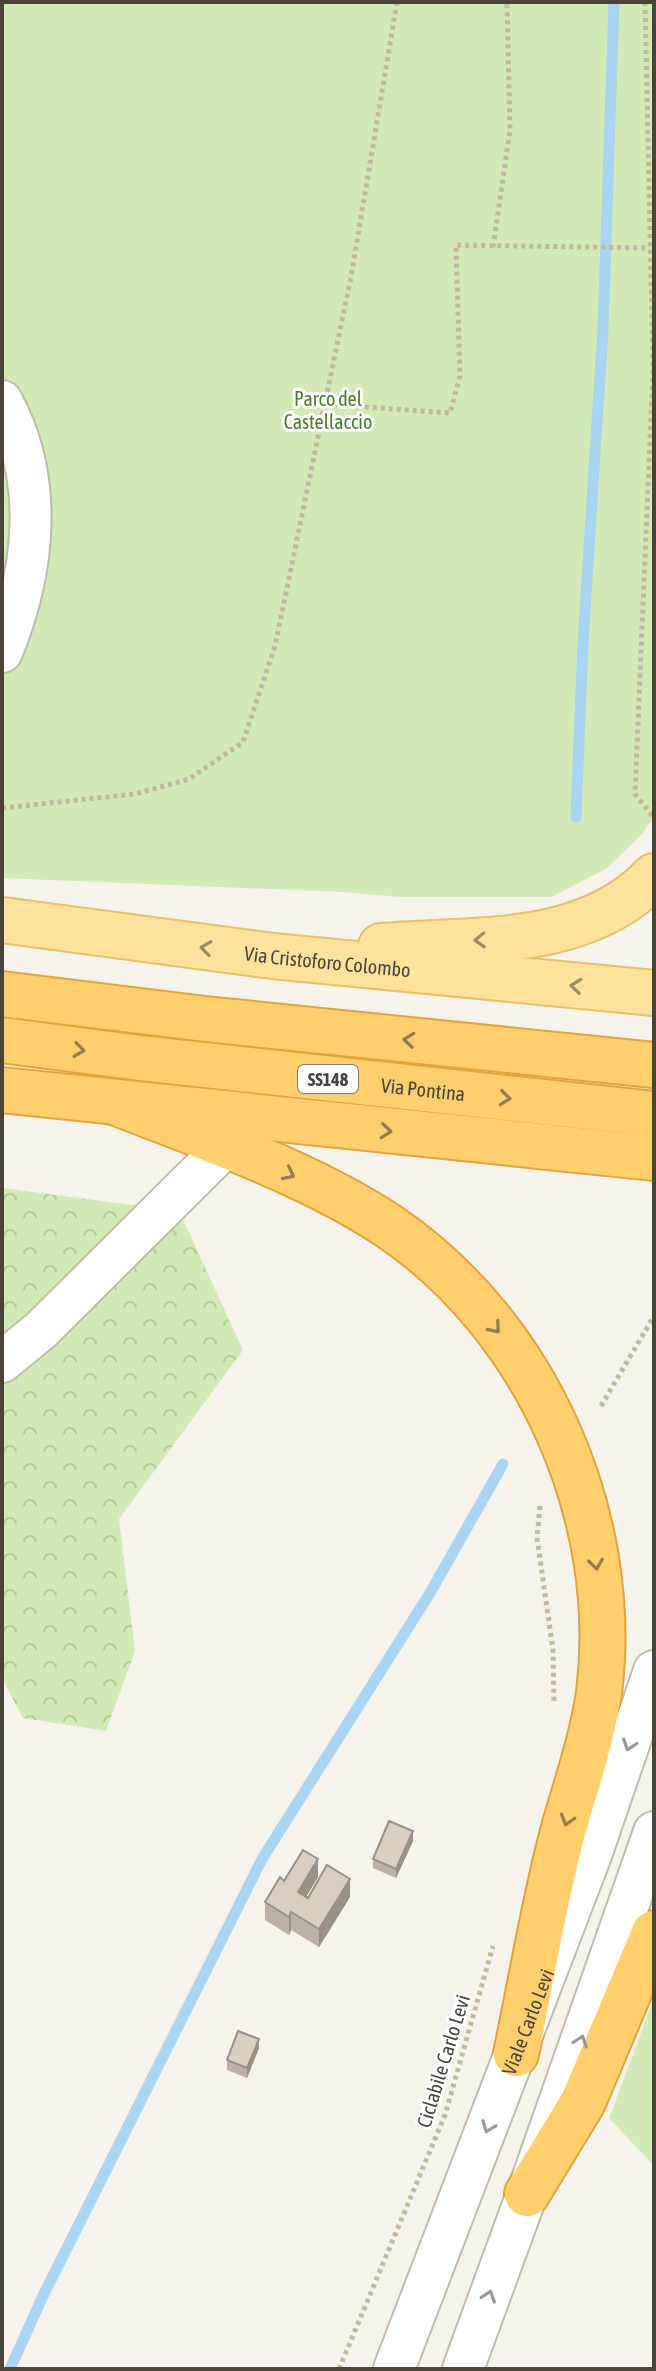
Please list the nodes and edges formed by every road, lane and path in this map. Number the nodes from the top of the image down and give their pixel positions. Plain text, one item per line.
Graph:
1 (397, 2) edge
2 (507, 2) edge
3 (645, 2) edge
4 (493, 247) junction
5 (650, 248) junction
6 (653, 371) edge
7 (2, 401) edge
8 (325, 404) junction
9 (2, 652) edge
10 (2, 808) edge
11 (654, 818) edge
12 (654, 876) edge
13 (2, 920) edge
14 (273, 956) junction
15 (654, 993) edge
16 (2, 994) edge
17 (2, 1040) edge
18 (654, 1065) edge
19 (2, 1090) edge
20 (114, 1102) junction
21 (654, 1114) edge
22 (226, 1146) junction
23 (654, 1158) edge
24 (654, 1316) edge
25 (2, 1362) edge
26 (601, 1406) dead end
27 (540, 1506) dead end
28 (654, 1671) edge
29 (554, 1711) dead end
30 (654, 1832) edge
31 (654, 1933) edge
32 (496, 1935) dead end
33 (516, 2054) junction
34 (527, 2194) junction
35 (339, 2369) edge
36 (394, 2369) edge
37 (463, 2369) edge

1 - 8 path
2 - 4 path
3 - 5 path
4 - 5 path
4 - 8 path
5 - 6 path
6 - 11 path
7 - 9 street
8 - 10 path
12 -> 14 main road
14 -> 13 main road, Via Cristoforo Colombo
15 -> 14 main road, Via Cristoforo Colombo
18 -> 16 highway
17 -> 21 highway, Via Pontina / SS148
19 - 20 highway
20 - 22 highway
20 -> 23 highway
22 - 25 street
22 -> 33 highway
24 - 26 path
27 - 29 path
28 -> 33 street, Viale Carlo Levi
34 -> 30 street
31 - 34 highway
32 - 35 path, Ciclabile Carlo Levi
33 -> 36 street, Viale Carlo Levi
37 -> 34 street

